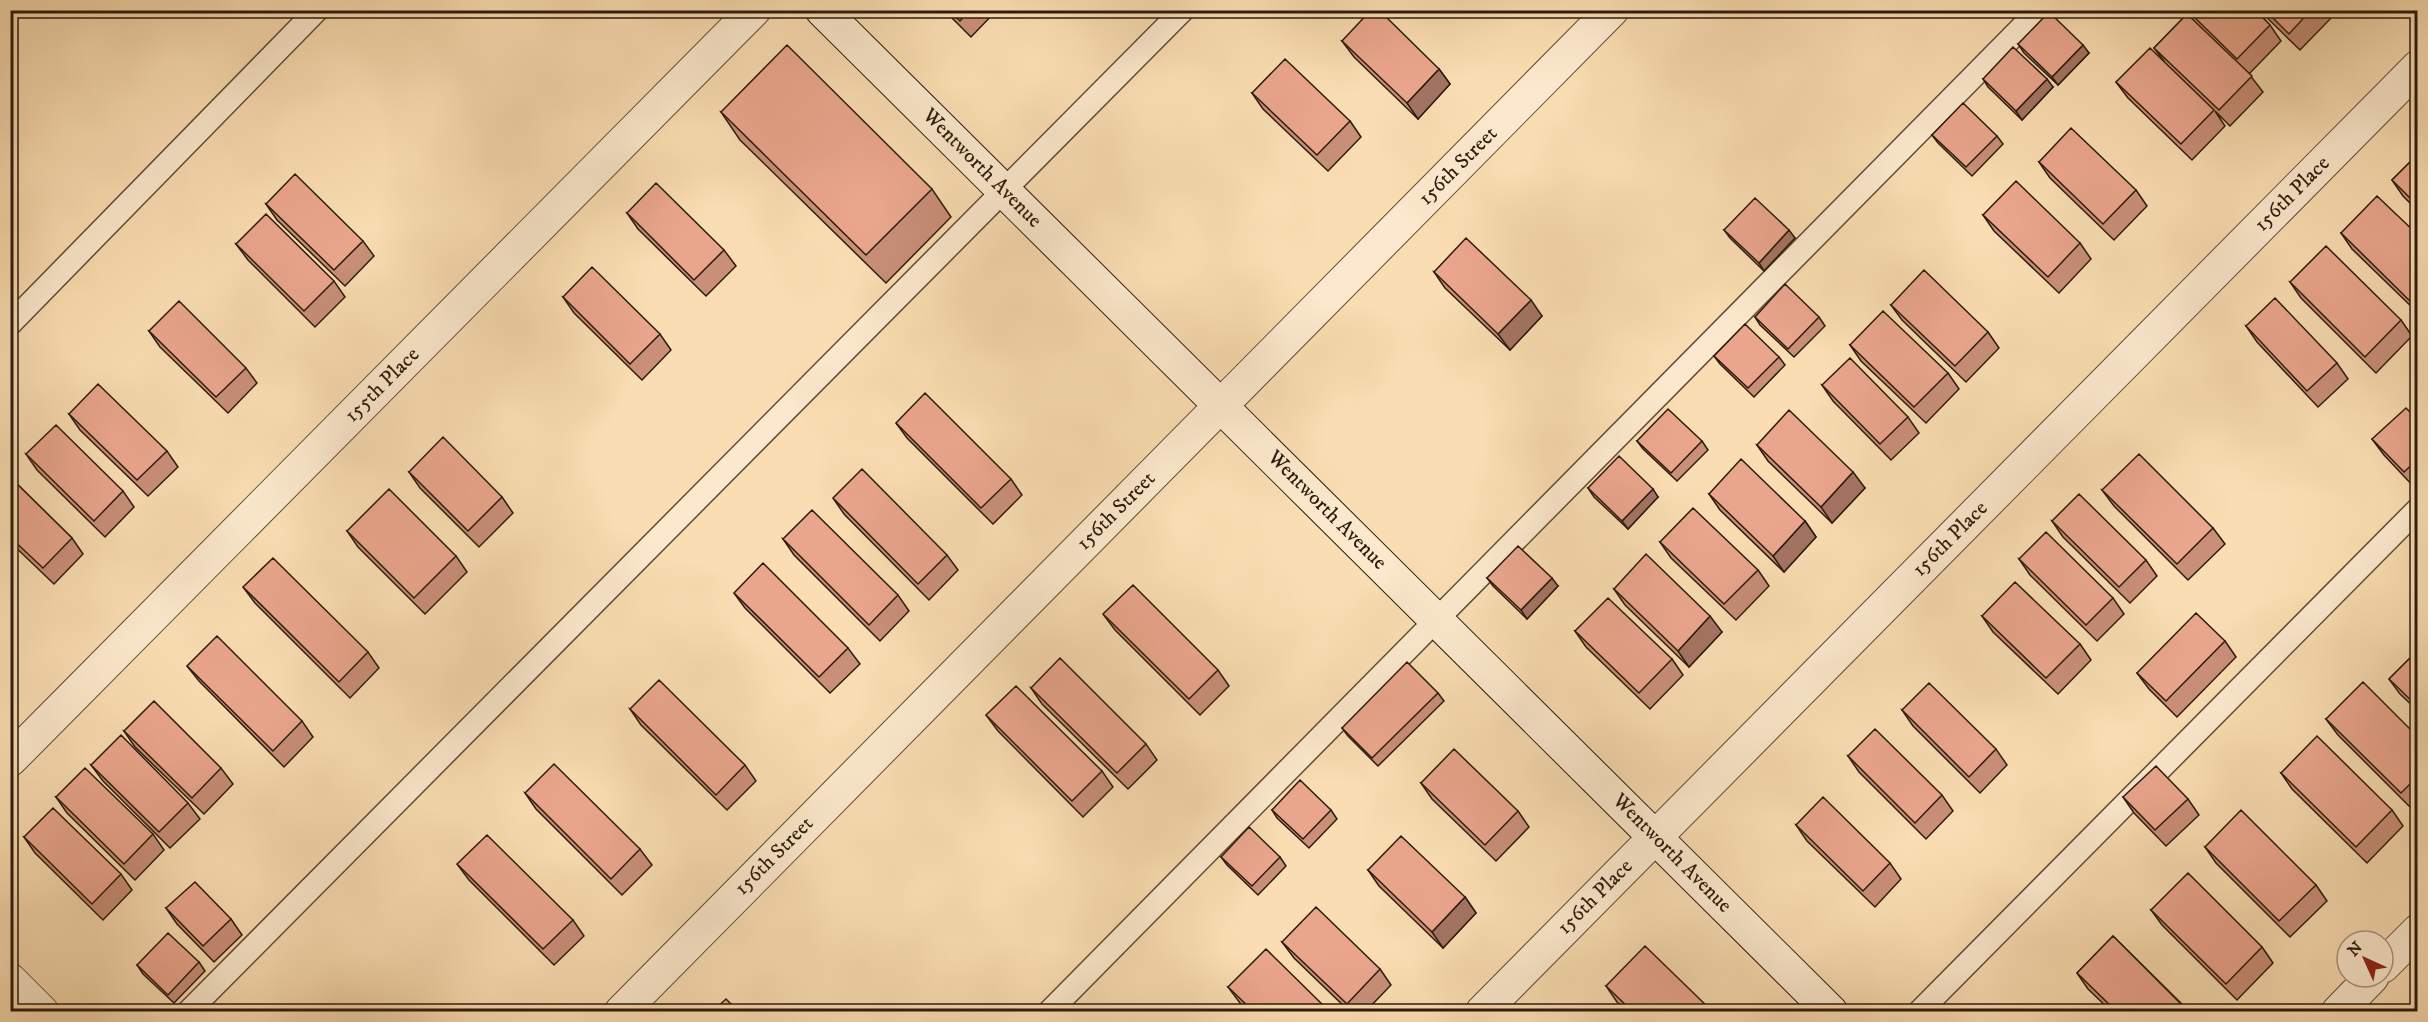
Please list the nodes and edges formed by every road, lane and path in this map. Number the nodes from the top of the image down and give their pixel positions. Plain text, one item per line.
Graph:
1 (317, 10) edge
2 (754, 10) edge
3 (822, 10) edge
4 (1183, 10) edge
5 (1612, 10) edge
6 (2039, 10) edge
7 (2418, 67) edge
8 (1003, 189) junction
9 (10, 324) edge
10 (1221, 405) junction
11 (2418, 509) edge
12 (1437, 619) junction
13 (10, 760) edge
14 (1655, 836) junction
15 (2418, 931) edge
16 (2395, 954) edge
17 (10, 980) edge
18 (2360, 989) edge
19 (42, 1011) edge
20 (188, 1011) edge
21 (621, 1011) edge
22 (1049, 1011) edge
23 (1482, 1011) edge
24 (1831, 1011) edge
25 (1919, 1011) edge
26 (2338, 1011) edge

1 - 9 lane
2 - 13 street, 155th Place
3 - 8 street, Wentworth Avenue
4 - 8 lane
5 - 10 street, 156th Street
6 - 12 lane
7 - 14 street, 156th Place
8 - 10 street, Wentworth Avenue
8 - 20 lane
10 - 12 street, Wentworth Avenue
10 - 21 street, 156th Street
11 - 25 lane
12 - 14 street, Wentworth Avenue
12 - 22 lane
14 - 23 street, 156th Place
14 - 24 street, Wentworth Avenue
15 - 16 street
17 - 19 street
18 - 26 street

